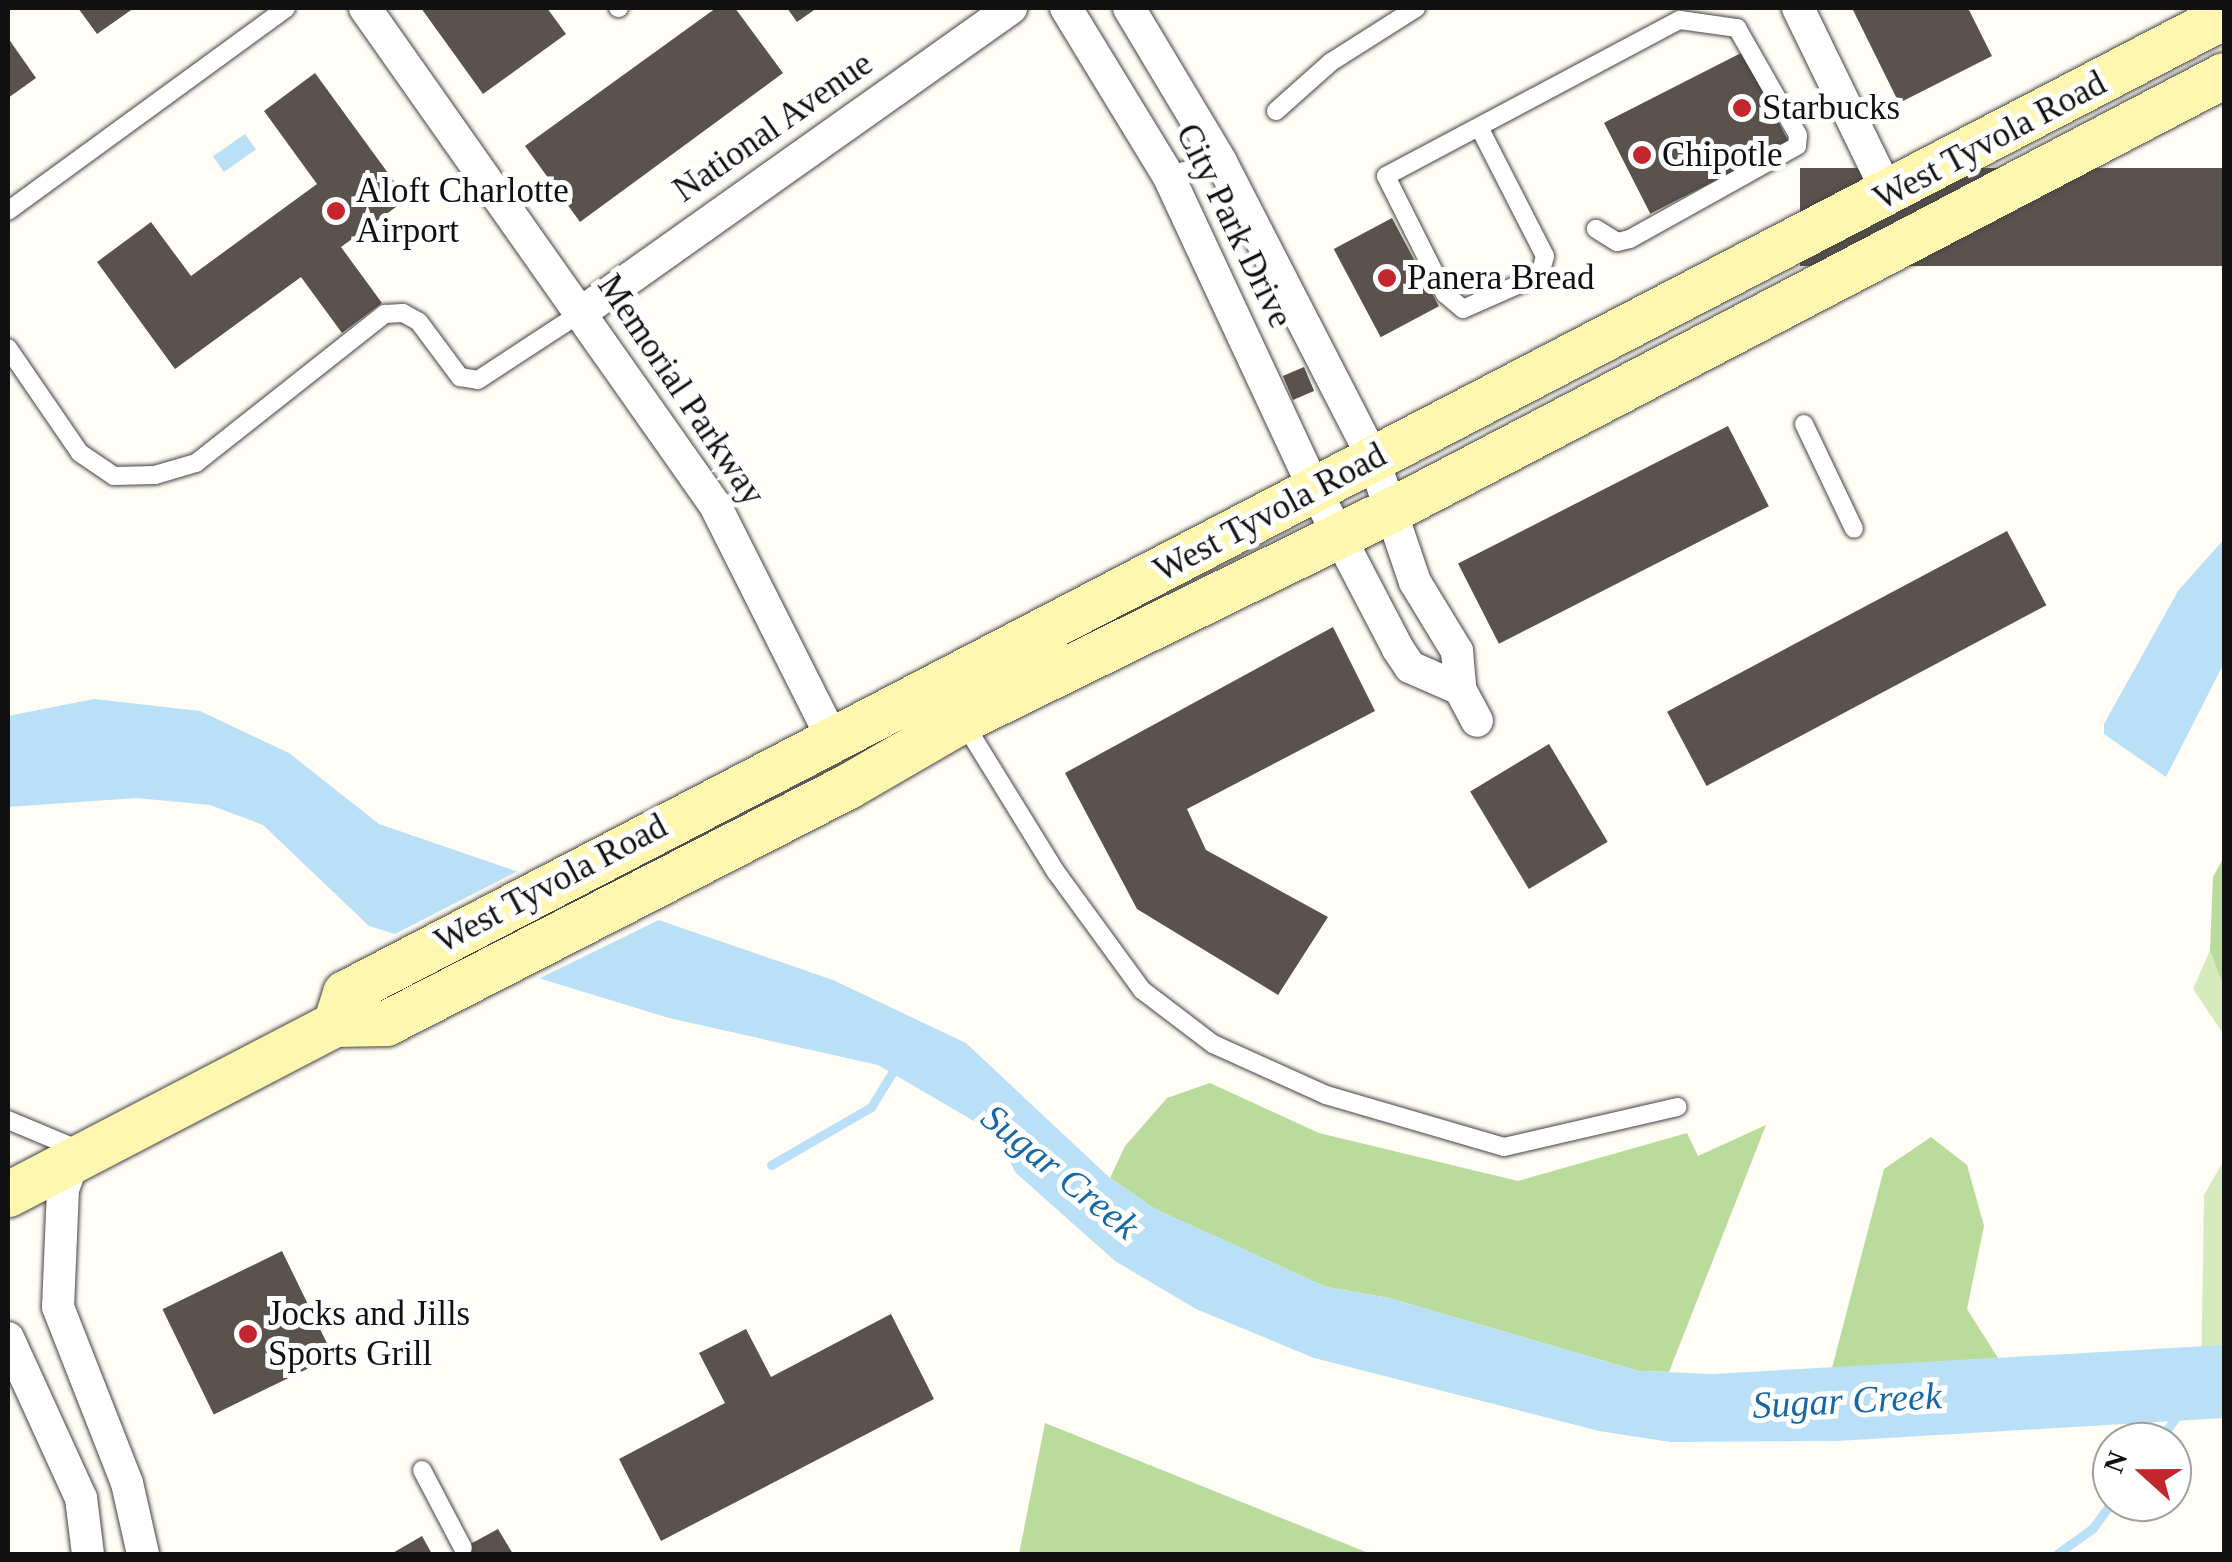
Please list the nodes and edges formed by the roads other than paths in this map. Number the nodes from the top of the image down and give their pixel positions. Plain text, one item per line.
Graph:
1 (286, 8) edge
2 (365, 8) edge
3 (1012, 8) edge
4 (1066, 8) edge
5 (1129, 8) edge
6 (1416, 8) edge
7 (1798, 8) edge
8 (2224, 16) edge
9 (2224, 74) edge
10 (1276, 111) dead end
11 (1480, 126) junction
12 (1221, 162) junction
13 (1168, 175) junction
14 (1889, 195) junction
15 (8, 212) edge
16 (1596, 229) dead end
17 (582, 312) junction
18 (8, 348) edge
19 (1804, 424) dead end
20 (1373, 458) junction
21 (1314, 488) junction
22 (1391, 510) junction
23 (1854, 529) dead end
24 (1340, 534) junction
25 (1460, 689) junction
26 (962, 720) junction
27 (1477, 722) dead end
28 (832, 738) junction
29 (340, 1008) junction
30 (1677, 1106) dead end
31 (8, 1120) edge
32 (80, 1156) junction
33 (8, 1194) edge
34 (8, 1338) edge
35 (422, 1470) dead end
36 (463, 1548) dead end
37 (88, 1554) edge
38 (142, 1554) edge

1 - 15 lane
2 - 17 street, Memorial Parkway
3 - 17 street, National Avenue
4 - 13 street, City Park Drive
5 - 12 street, City Park Drive
6 - 10 lane
7 - 14 street
8 - 14 main road, West Tyvola Road
9 - 22 main road, West Tyvola Road
11 - 11 lane
11 - 16 lane
12 - 13 lane
12 - 20 street, City Park Drive
13 - 21 street, City Park Drive
14 - 20 main road, West Tyvola Road
17 - 18 lane
17 - 28 street, Memorial Parkway
19 - 23 lane
20 - 21 main road, West Tyvola Road
20 - 22 street, City Park Drive
21 - 24 street, City Park Drive
21 - 28 main road, West Tyvola Road
22 - 24 main road, West Tyvola Road
22 - 25 street, City Park Drive
24 - 25 street, City Park Drive
24 - 26 main road, West Tyvola Road
25 - 27 street, City Park Drive
26 - 29 main road, West Tyvola Road
26 - 30 lane
28 - 29 main road, West Tyvola Road
29 - 32 main road, West Tyvola Road
31 - 32 lane
32 - 33 main road, West Tyvola Road
32 - 38 street
34 - 37 street
35 - 36 lane

